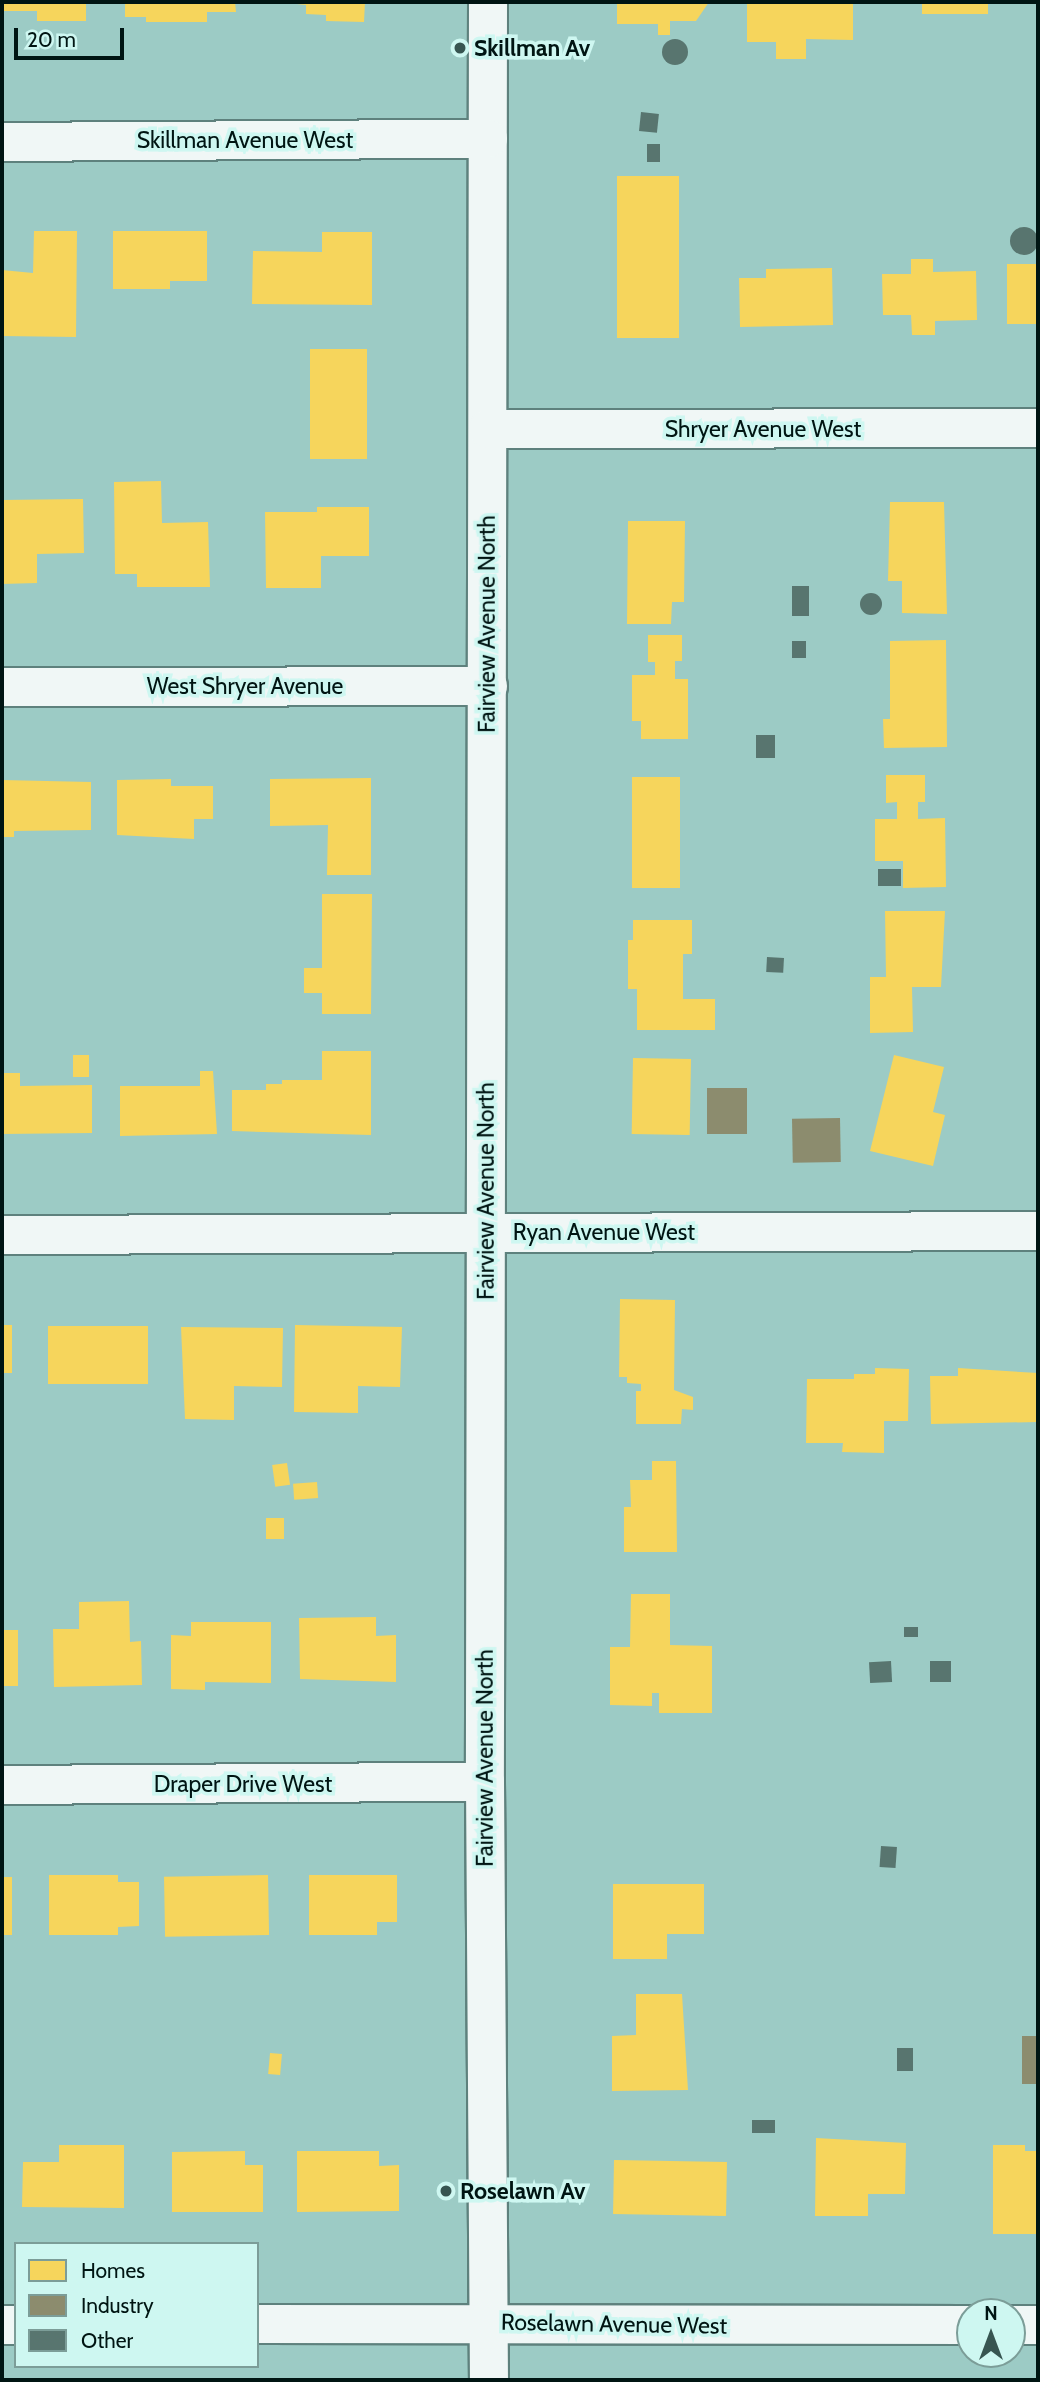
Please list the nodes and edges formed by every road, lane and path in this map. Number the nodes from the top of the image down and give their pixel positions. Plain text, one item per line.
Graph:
1 (488, 2) edge
2 (488, 139) junction
3 (2, 142) edge
4 (1038, 428) edge
5 (488, 429) junction
6 (488, 686) junction
7 (2, 687) edge
8 (1038, 1231) edge
9 (485, 1233) junction
10 (2, 1235) edge
11 (485, 1782) junction
12 (2, 1786) edge
13 (488, 2322) junction
14 (259, 2324) edge
15 (956, 2325) edge
16 (489, 2380) edge

1 - 2 street, Fairview Avenue North
2 - 3 street, Skillman Avenue West
2 - 5 street, Fairview Avenue North
4 - 5 street, Shryer Avenue West
5 - 6 street, Fairview Avenue North
6 - 7 street, West Shryer Avenue
6 - 9 street, Fairview Avenue North
8 - 9 street, Ryan Avenue West
9 - 10 street, Ryan Avenue West
9 - 11 street, Fairview Avenue North
11 - 12 street, Draper Drive West
11 - 13 street, Fairview Avenue North
13 - 14 street, Roselawn Avenue West
13 - 15 street, Roselawn Avenue West
13 - 16 street, Fairview Avenue North

